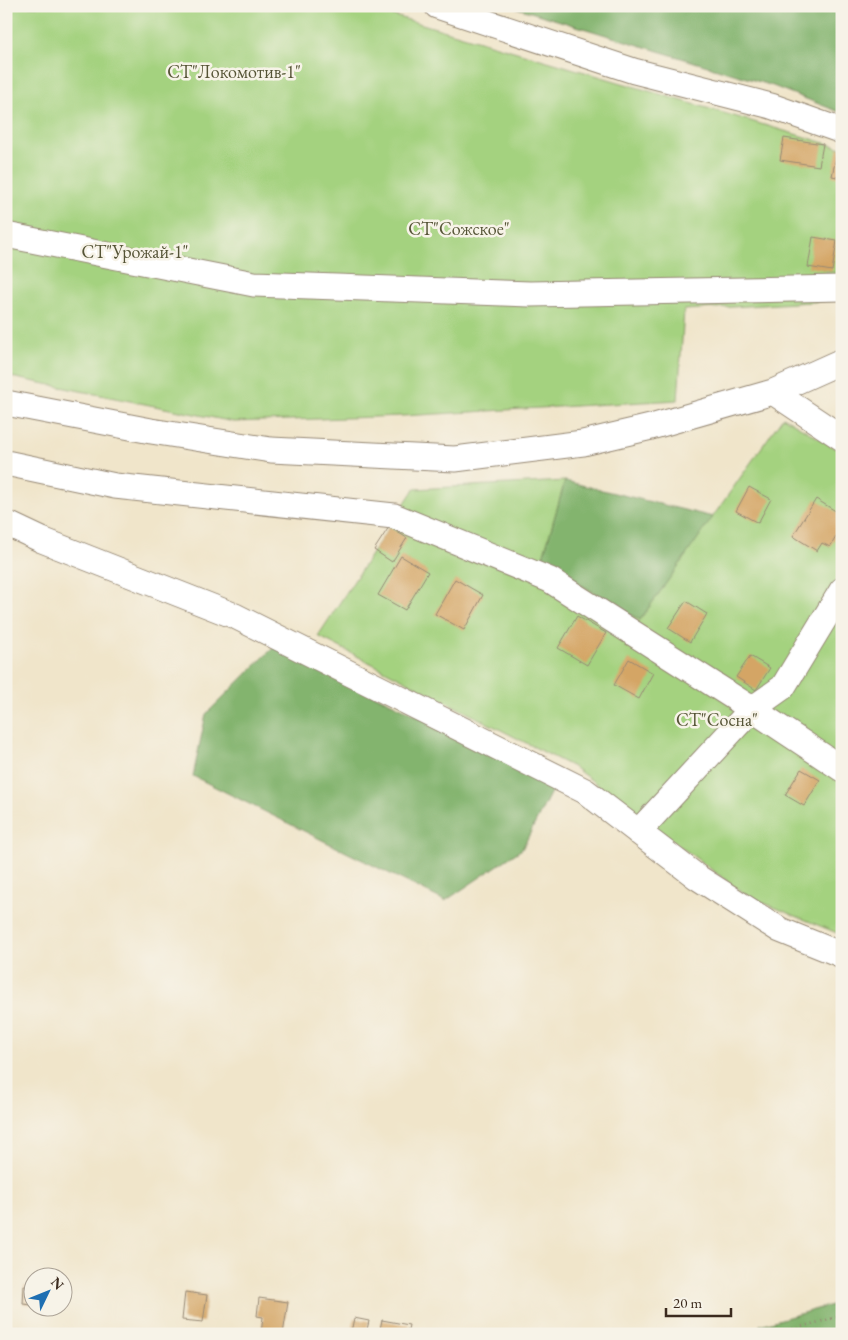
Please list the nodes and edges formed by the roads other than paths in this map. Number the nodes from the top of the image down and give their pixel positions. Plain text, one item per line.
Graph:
1 (437, 6) edge
2 (842, 131) edge
3 (6, 235) edge
4 (842, 288) edge
5 (842, 361) edge
6 (773, 392) junction
7 (6, 403) edge
8 (842, 438) edge
9 (6, 463) edge
10 (6, 523) edge
11 (842, 590) edge
12 (752, 709) junction
13 (842, 769) edge
14 (638, 832) junction
15 (842, 955) edge

1 - 2 street
3 - 4 street
5 - 6 street
6 - 7 street
6 - 8 street
9 - 12 street
10 - 14 street
11 - 12 street
12 - 13 street
12 - 14 street
14 - 15 street

